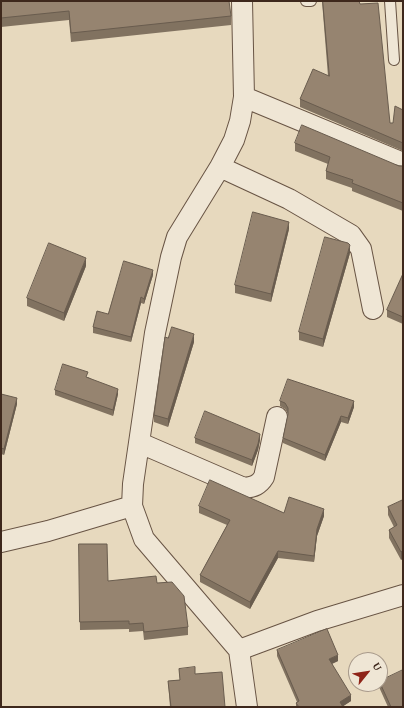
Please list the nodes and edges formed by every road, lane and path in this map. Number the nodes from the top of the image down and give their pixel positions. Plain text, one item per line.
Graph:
1 (242, 1) edge
2 (306, 1) edge
3 (311, 1) edge
4 (390, 1) edge
5 (394, 60) dead end
6 (244, 97) junction
7 (403, 163) edge
8 (220, 167) junction
9 (373, 309) dead end
10 (277, 417) dead end
11 (140, 443) junction
12 (132, 506) junction
13 (1, 542) edge
14 (403, 595) edge
15 (239, 650) junction
16 (247, 707) edge

1 - 6 street
2 - 3 lane
4 - 5 lane
6 - 7 street
6 - 8 street
8 - 9 street
8 - 11 street
10 - 11 street
11 - 12 street
12 - 13 street
12 - 15 street
14 - 15 street
15 - 16 street

